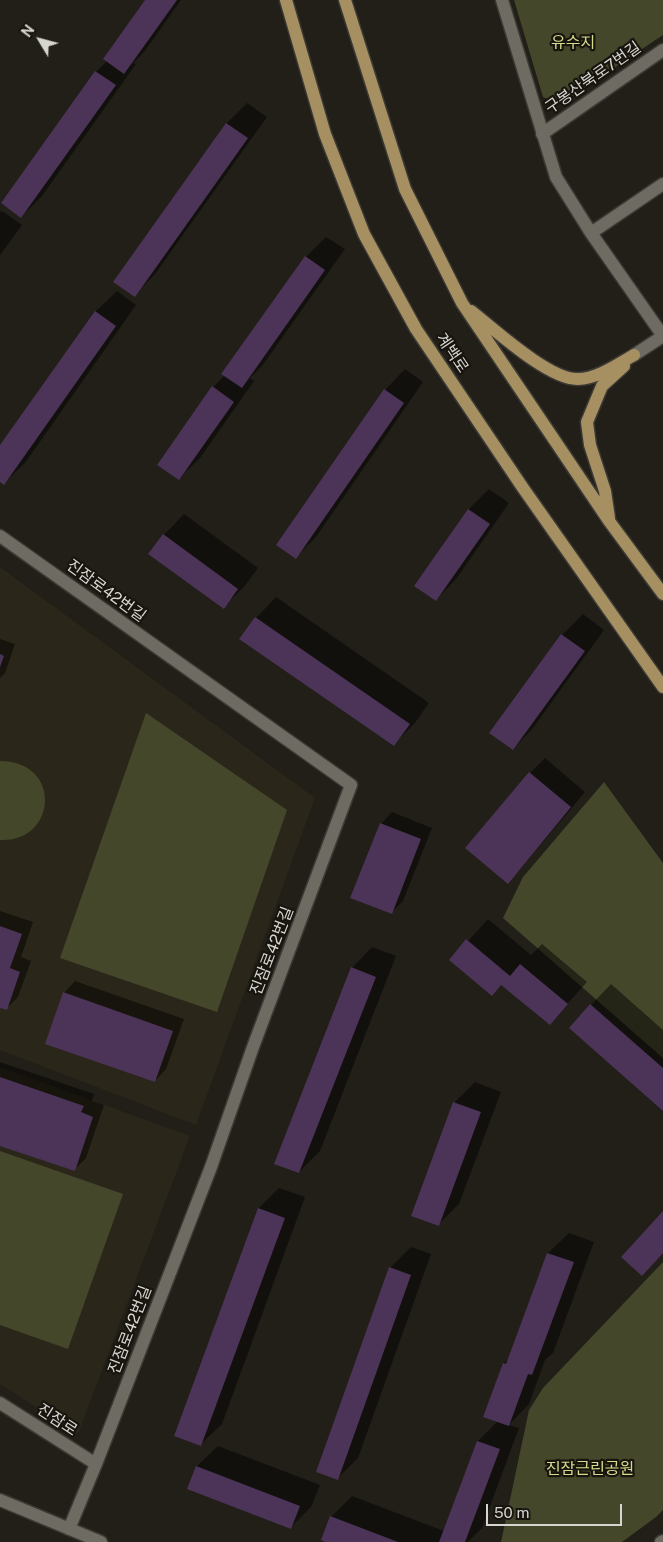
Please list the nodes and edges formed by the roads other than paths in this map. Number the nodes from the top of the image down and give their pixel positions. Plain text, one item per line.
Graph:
1 (286, 0) edge
2 (345, 0) edge
3 (502, 0) edge
4 (663, 50) edge
5 (542, 134) junction
6 (663, 184) edge
7 (591, 233) junction
8 (462, 303) junction
9 (663, 336) edge
10 (634, 356) junction
11 (609, 521) junction
12 (0, 536) edge
13 (663, 594) edge
14 (663, 687) edge
15 (0, 1403) edge
16 (96, 1464) junction
17 (0, 1500) edge
18 (68, 1530) junction
19 (101, 1542) edge

1 - 14 main road, 계백로
2 - 8 main road
3 - 5 street, 구봉산북로7번길
4 - 5 street, 구봉산북로7번길
5 - 7 street, 구봉산북로7번길
6 - 7 street
7 - 9 street, 구봉산북로7번길
8 - 10 main road
8 - 11 main road
9 - 10 street
10 - 11 main road
11 - 13 main road
12 - 16 street, 진잠로42번길
15 - 16 street, 진잠로
16 - 18 street, 진잠로42번길
17 - 18 street
18 - 19 street

